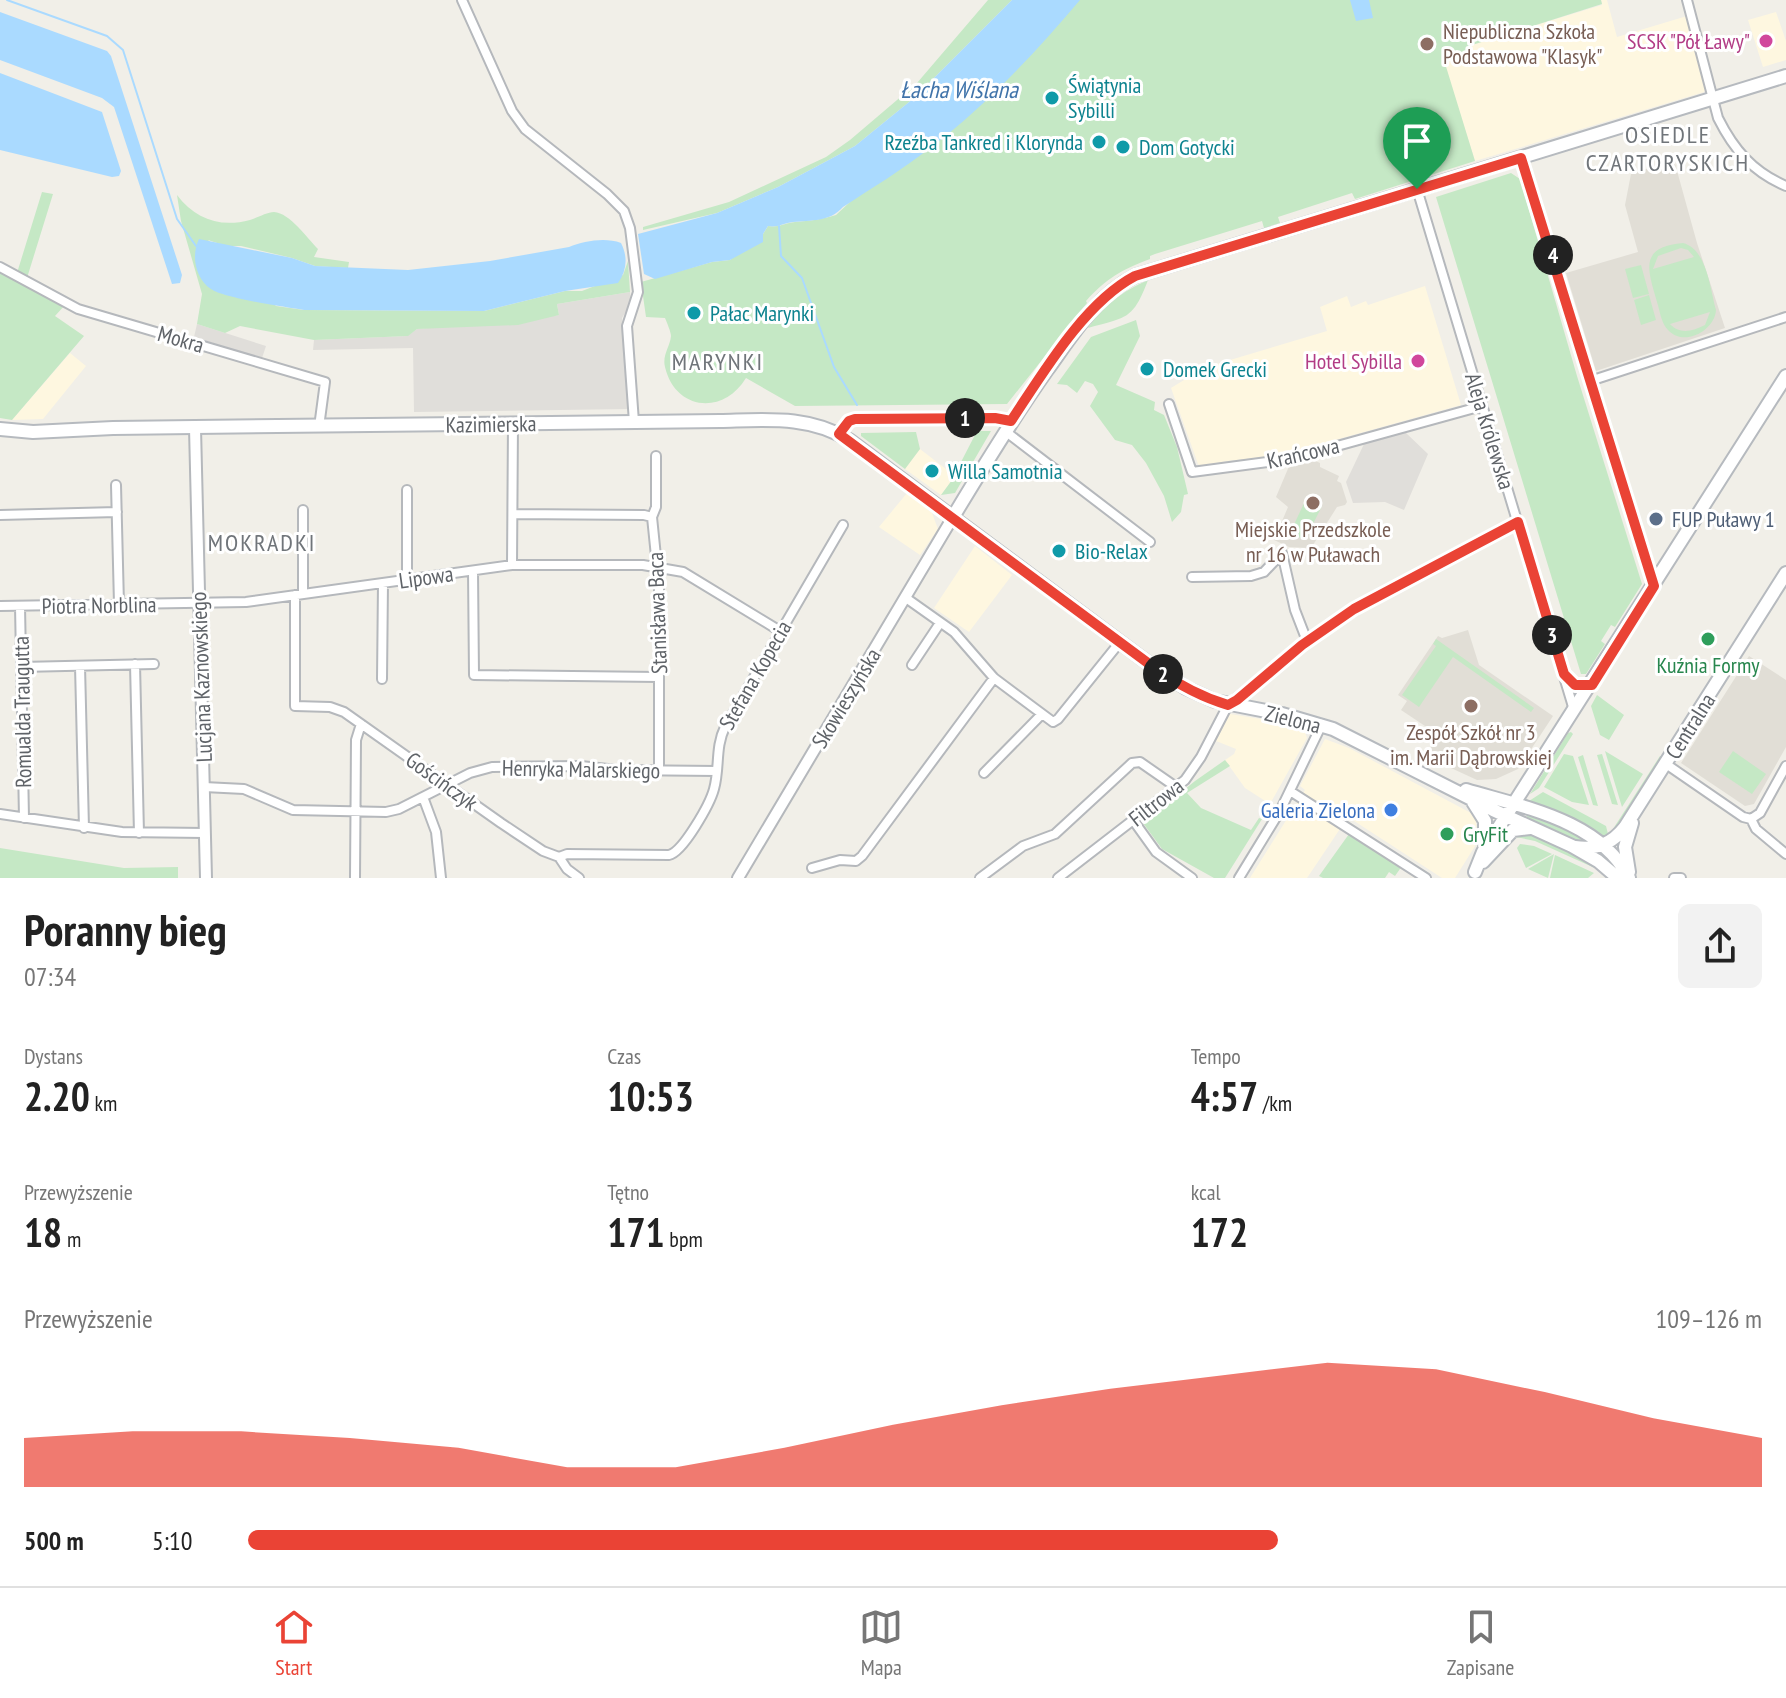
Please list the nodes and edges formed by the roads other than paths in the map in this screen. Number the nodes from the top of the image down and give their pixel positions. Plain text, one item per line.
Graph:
1 (462, 0) edge
2 (1687, 0) edge
3 (1786, 76) edge
4 (1714, 99) junction
5 (1521, 158) junction
6 (1786, 186) edge
7 (1417, 189) junction
8 (0, 267) edge
9 (1786, 317) edge
10 (1786, 376) edge
11 (1590, 381) junction
12 (1169, 404) dead end
13 (1482, 406) junction
14 (634, 422) junction
15 (513, 423) junction
16 (1008, 426) junction
17 (319, 427) junction
18 (195, 428) junction
19 (0, 429) edge
20 (839, 434) junction
21 (656, 456) dead end
22 (116, 485) dead end
23 (407, 490) dead end
24 (303, 510) dead end
25 (117, 512) junction
26 (513, 514) junction
27 (0, 515) edge
28 (652, 517) junction
29 (953, 517) junction
30 (1518, 522) junction
31 (843, 525) dead end
32 (1150, 542) dead end
33 (512, 565) junction
34 (657, 567) junction
35 (473, 571) junction
36 (1786, 573) edge
37 (1192, 577) dead end
38 (407, 579) junction
39 (383, 583) junction
40 (1654, 586) junction
41 (299, 594) junction
42 (906, 598) junction
43 (199, 603) junction
44 (119, 604) junction
45 (0, 606) edge
46 (20, 606) junction
47 (940, 623) junction
48 (780, 631) junction
49 (1307, 641) junction
50 (1120, 642) junction
51 (135, 664) junction
52 (154, 664) dead end
53 (912, 665) dead end
54 (80, 666) junction
55 (21, 667) junction
56 (1564, 674) junction
57 (659, 677) junction
58 (994, 678) junction
59 (382, 679) dead end
60 (1257, 683) junction
61 (1592, 685) junction
62 (1228, 705) junction
63 (1257, 710) junction
64 (1575, 711) junction
65 (1041, 715) junction
66 (361, 724) junction
67 (1322, 724) junction
68 (1666, 764) junction
69 (1786, 766) edge
70 (659, 770) junction
71 (717, 771) junction
72 (984, 773) dead end
73 (1440, 782) junction
74 (449, 785) junction
75 (204, 787) junction
76 (1176, 787) junction
77 (1290, 791) junction
78 (423, 797) junction
79 (1467, 797) junction
80 (1517, 806) junction
81 (1637, 809) junction
82 (357, 812) junction
83 (0, 814) edge
84 (24, 818) junction
85 (1509, 818) junction
86 (1751, 819) junction
87 (1133, 820) junction
88 (84, 828) junction
89 (1530, 828) junction
90 (139, 833) junction
91 (205, 833) junction
92 (1507, 836) junction
93 (1603, 845) junction
94 (1572, 846) junction
95 (1483, 852) junction
96 (1786, 854) edge
97 (559, 857) junction
98 (812, 868) dead end
99 (1473, 875) edge
100 (206, 878) edge
101 (355, 878) edge
102 (441, 878) edge
103 (579, 878) edge
104 (738, 878) edge
105 (980, 878) edge
106 (1058, 878) edge
107 (1192, 878) edge
108 (1239, 878) edge
109 (1426, 878) edge
110 (1618, 878) edge
111 (1630, 878) edge
112 (1674, 878) edge
113 (1681, 878) edge

1 - 14 street
2 - 4 street
3 - 4 main road
4 - 5 main road
4 - 6 street
5 - 7 main road
5 - 11 street
7 - 13 street, Aleja Królewska
7 - 16 main road
8 - 17 street, Mokra
9 - 11 street
10 - 40 main road
11 - 40 street
12 - 13 street, Krańcowa
13 - 30 street, Aleja Królewska
14 - 15 main road, Kazimierska
14 - 20 main road, Kazimierska
15 - 17 main road, Kazimierska
15 - 26 street
16 - 20 street
16 - 29 main road
16 - 32 street
17 - 18 main road, Kazimierska
18 - 19 main road, Kazimierska
18 - 43 street, Lucjana Kaznowskiego
20 - 29 main road, Kazimierska
21 - 28 street, Stanisława Baca
22 - 25 street
23 - 38 street
24 - 41 street
25 - 27 street
25 - 44 street
26 - 28 street
26 - 33 street
28 - 34 street, Stanisława Baca
29 - 42 street, Skowieszyńska
29 - 50 main road, Zielona
30 - 49 street
30 - 56 street, Aleja Królewska
31 - 48 street, Stefana Kopecia
33 - 34 street, Lipowa
33 - 35 street, Lipowa
34 - 48 street, Lipowa
34 - 57 street, Stanisława Baca
35 - 38 street, Lipowa
35 - 57 street
36 - 68 main road, Centralna
37 - 49 street
38 - 39 street, Lipowa
39 - 41 street, Lipowa
39 - 59 street
40 - 61 main road
41 - 43 street, Lipowa
41 - 66 street, Gościńczyk
42 - 47 street
42 - 104 street, Skowieszyńska
43 - 44 street, Piotra Norblina
43 - 75 street, Lucjana Kaznowskiego
44 - 46 street, Piotra Norblina
45 - 46 street, Piotra Norblina
46 - 55 street, Romualda Traugutta
47 - 53 street
47 - 58 street
48 - 71 street, Stefana Kopecia
49 - 60 street
50 - 62 main road, Zielona
50 - 65 street
51 - 52 street
51 - 54 street
51 - 90 street
54 - 55 street
54 - 88 street
55 - 84 street, Romualda Traugutta
56 - 61 street
56 - 64 street, Aleja Królewska
57 - 70 street, Stanisława Baca
58 - 65 street
58 - 98 street
60 - 62 street
60 - 63 street
61 - 64 main road
62 - 63 main road, Zielona
62 - 76 street, Filtrowa
63 - 67 main road, Zielona
64 - 80 main road
65 - 72 street
66 - 74 street, Gościńczyk
66 - 82 street
67 - 73 main road, Zielona
67 - 77 street
68 - 81 main road, Centralna
68 - 86 street
69 - 86 street
70 - 71 street, Henryka Malarskiego
70 - 74 street, Henryka Malarskiego
71 - 97 street, Stefana Kopecia
73 - 79 main road, Zielona
73 - 80 main road, Zielona
74 - 78 street, Henryka Malarskiego
74 - 97 street, Gościńczyk
75 - 82 street, Henryka Malarskiego
75 - 91 street, Lucjana Kaznowskiego
76 - 87 street, Filtrowa
76 - 105 street
77 - 108 street
77 - 109 street
78 - 82 street, Henryka Malarskiego
78 - 102 street
79 - 85 main road, Zielona
79 - 95 main road
80 - 85 main road
80 - 89 main road
80 - 93 main road, Zielona
81 - 93 main road, Centralna
81 - 111 main road
82 - 101 street
83 - 84 street
84 - 88 street
85 - 89 main road, Zielona
85 - 92 main road
85 - 95 main road
86 - 96 street
87 - 106 street, Filtrowa
87 - 107 street
88 - 90 street
89 - 92 main road
89 - 94 main road, Zielona
90 - 91 street
91 - 100 street, Lucjana Kaznowskiego
92 - 99 main road
93 - 94 main road
93 - 111 main road
94 - 110 main road, Zielona
95 - 99 main road
97 - 103 street, Gościńczyk
112 - 113 street

